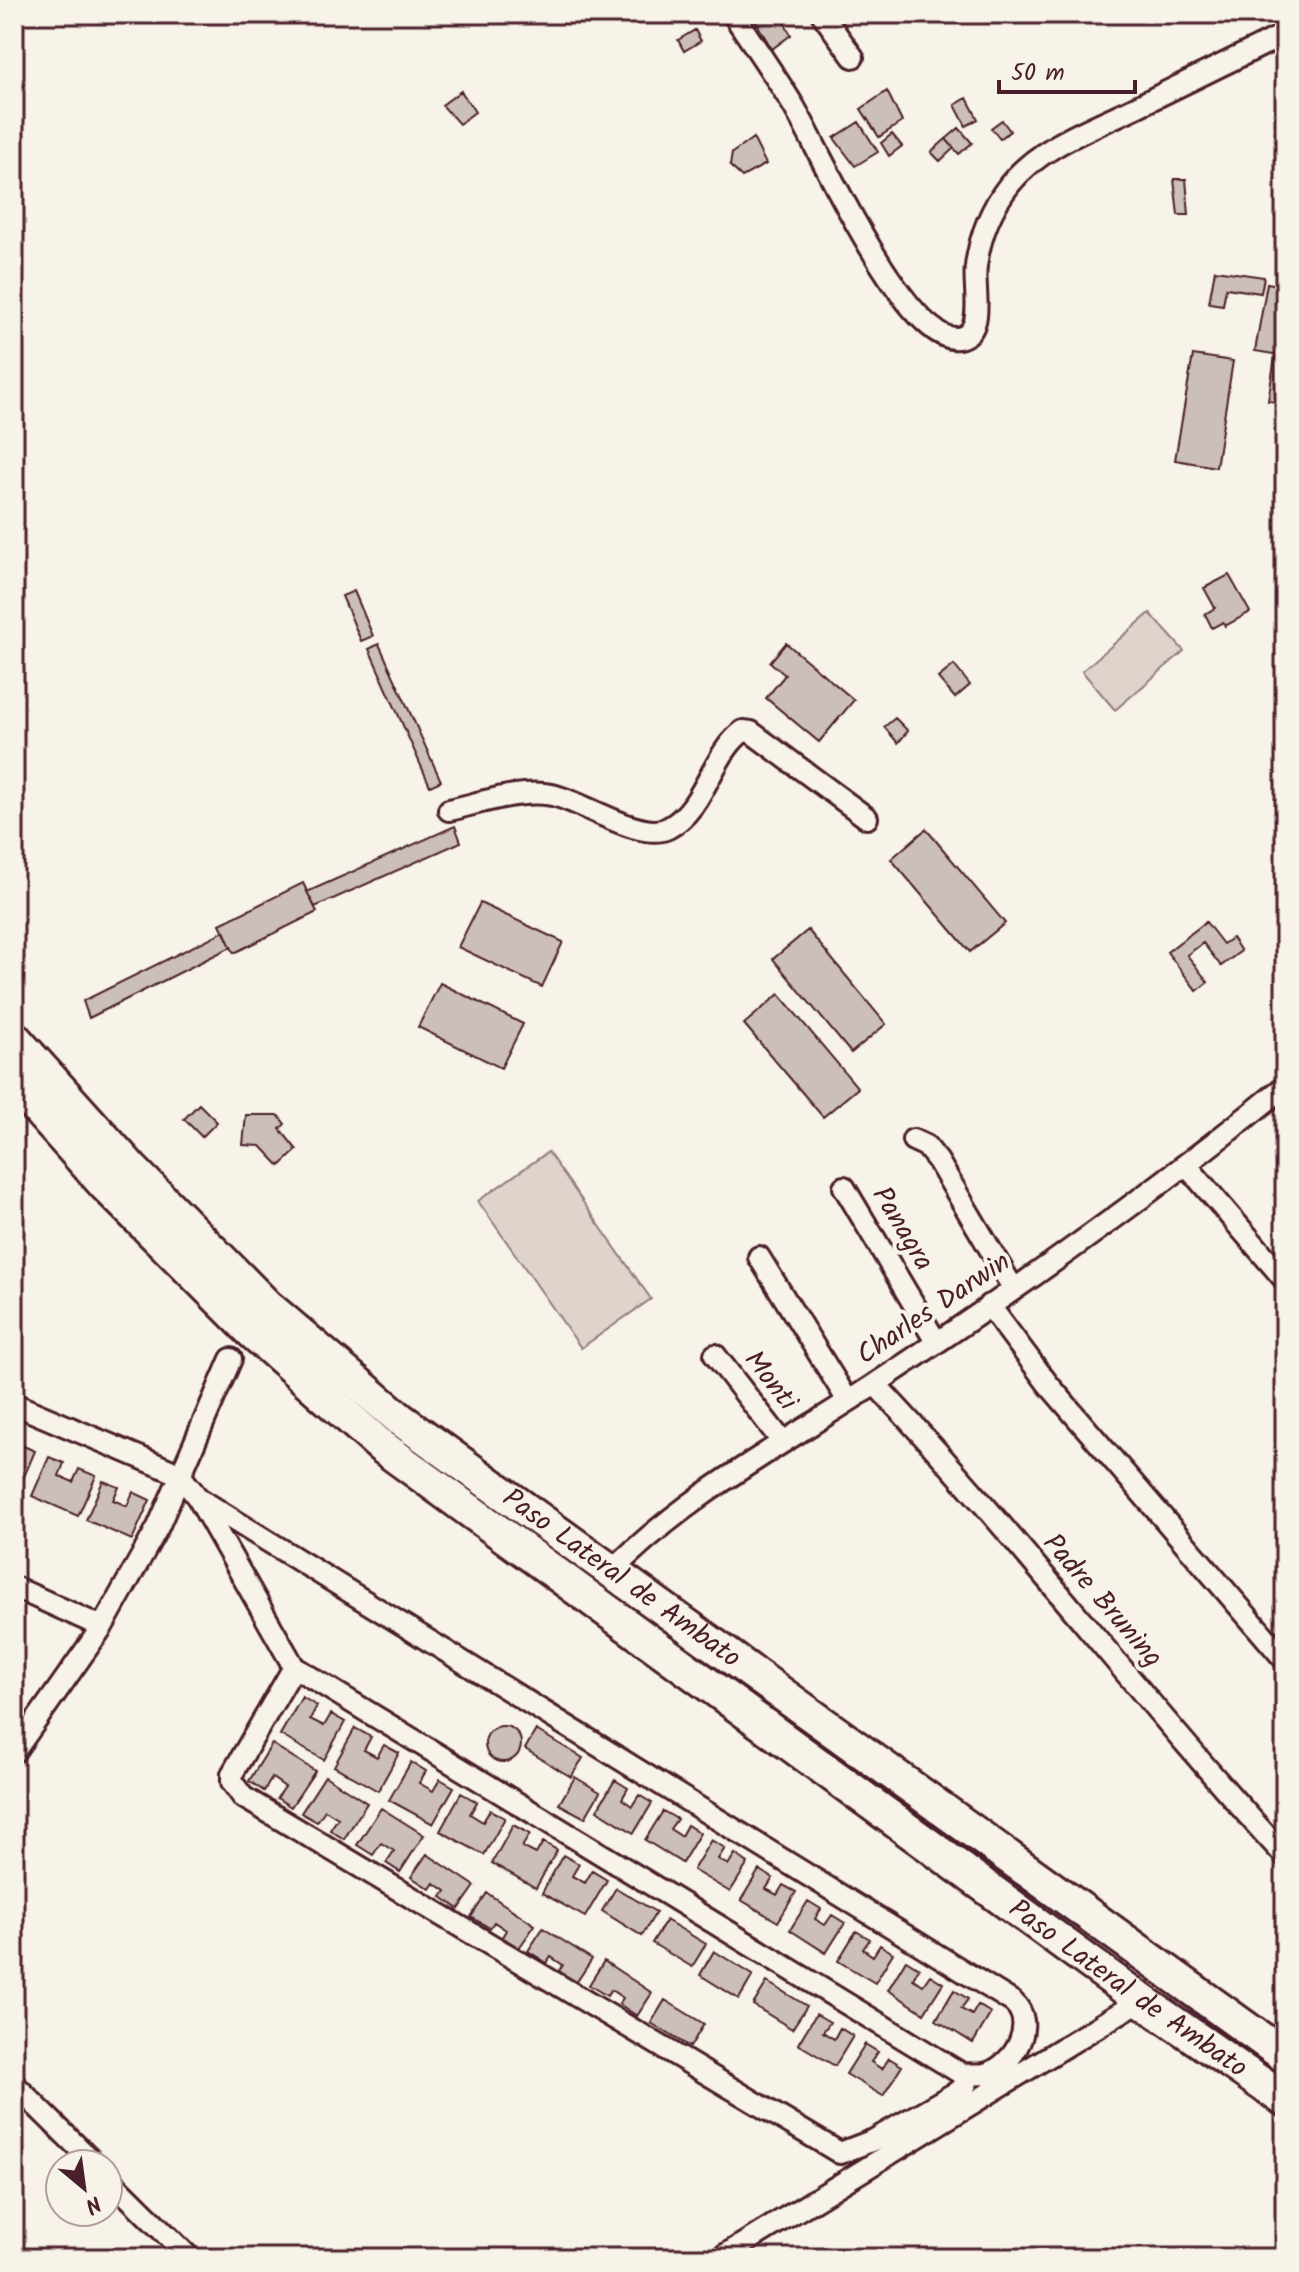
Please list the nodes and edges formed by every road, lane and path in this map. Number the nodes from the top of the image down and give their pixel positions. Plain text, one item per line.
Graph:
1 (733, 14) edge
2 (822, 14) edge
3 (1285, 34) edge
4 (853, 57) dead end
5 (449, 810) dead end
6 (867, 818) dead end
7 (14, 1038) edge
8 (14, 1083) edge
9 (1285, 1086) edge
10 (913, 1140) dead end
11 (1187, 1166) junction
12 (844, 1187) dead end
13 (759, 1257) dead end
14 (1285, 1280) edge
15 (1013, 1288) junction
16 (989, 1305) junction
17 (935, 1340) junction
18 (715, 1355) dead end
19 (231, 1359) dead end
20 (875, 1384) junction
21 (848, 1401) junction
22 (14, 1404) edge
23 (781, 1440) junction
24 (179, 1474) junction
25 (198, 1498) junction
26 (610, 1573) junction
27 (14, 1587) edge
28 (102, 1627) junction
29 (1285, 1660) edge
30 (294, 1667) junction
31 (803, 1708) junction
32 (783, 1736) junction
33 (14, 1752) edge
34 (1285, 1856) edge
35 (1141, 2000) junction
36 (1285, 2056) edge
37 (962, 2074) junction
38 (14, 2084) edge
39 (1285, 2100) edge
40 (79, 2148) edge
41 (124, 2193) edge
42 (190, 2258) edge
43 (720, 2258) edge

1 - 3 street
2 - 4 street
5 - 6 street
7 - 26 highway, Paso Lateral de Ambato
8 - 32 highway, Paso Lateral de Ambato
9 - 11 street, Charles Darwin
10 - 15 street
11 - 14 street
11 - 15 street, Charles Darwin
12 - 17 street, Panagra
13 - 21 street
15 - 16 street, Charles Darwin
16 - 17 street, Charles Darwin
16 - 29 street
17 - 20 street, Charles Darwin
18 - 23 street, Monti
19 - 24 street
20 - 21 street, Charles Darwin
20 - 34 street, Padre Bruning
21 - 23 street, Charles Darwin
22 - 24 street
23 - 26 street, Charles Darwin
24 - 25 street
24 - 28 street
25 - 30 street
25 - 37 street
26 - 31 highway, Paso Lateral de Ambato
27 - 28 street
28 - 33 street
30 - 37 street
30 - 37 street
31 - 32 highway
31 - 36 highway, Paso Lateral de Ambato
32 - 35 highway, Paso Lateral de Ambato
35 - 39 highway, Paso Lateral de Ambato
35 - 43 street
38 - 40 street
41 - 42 street

